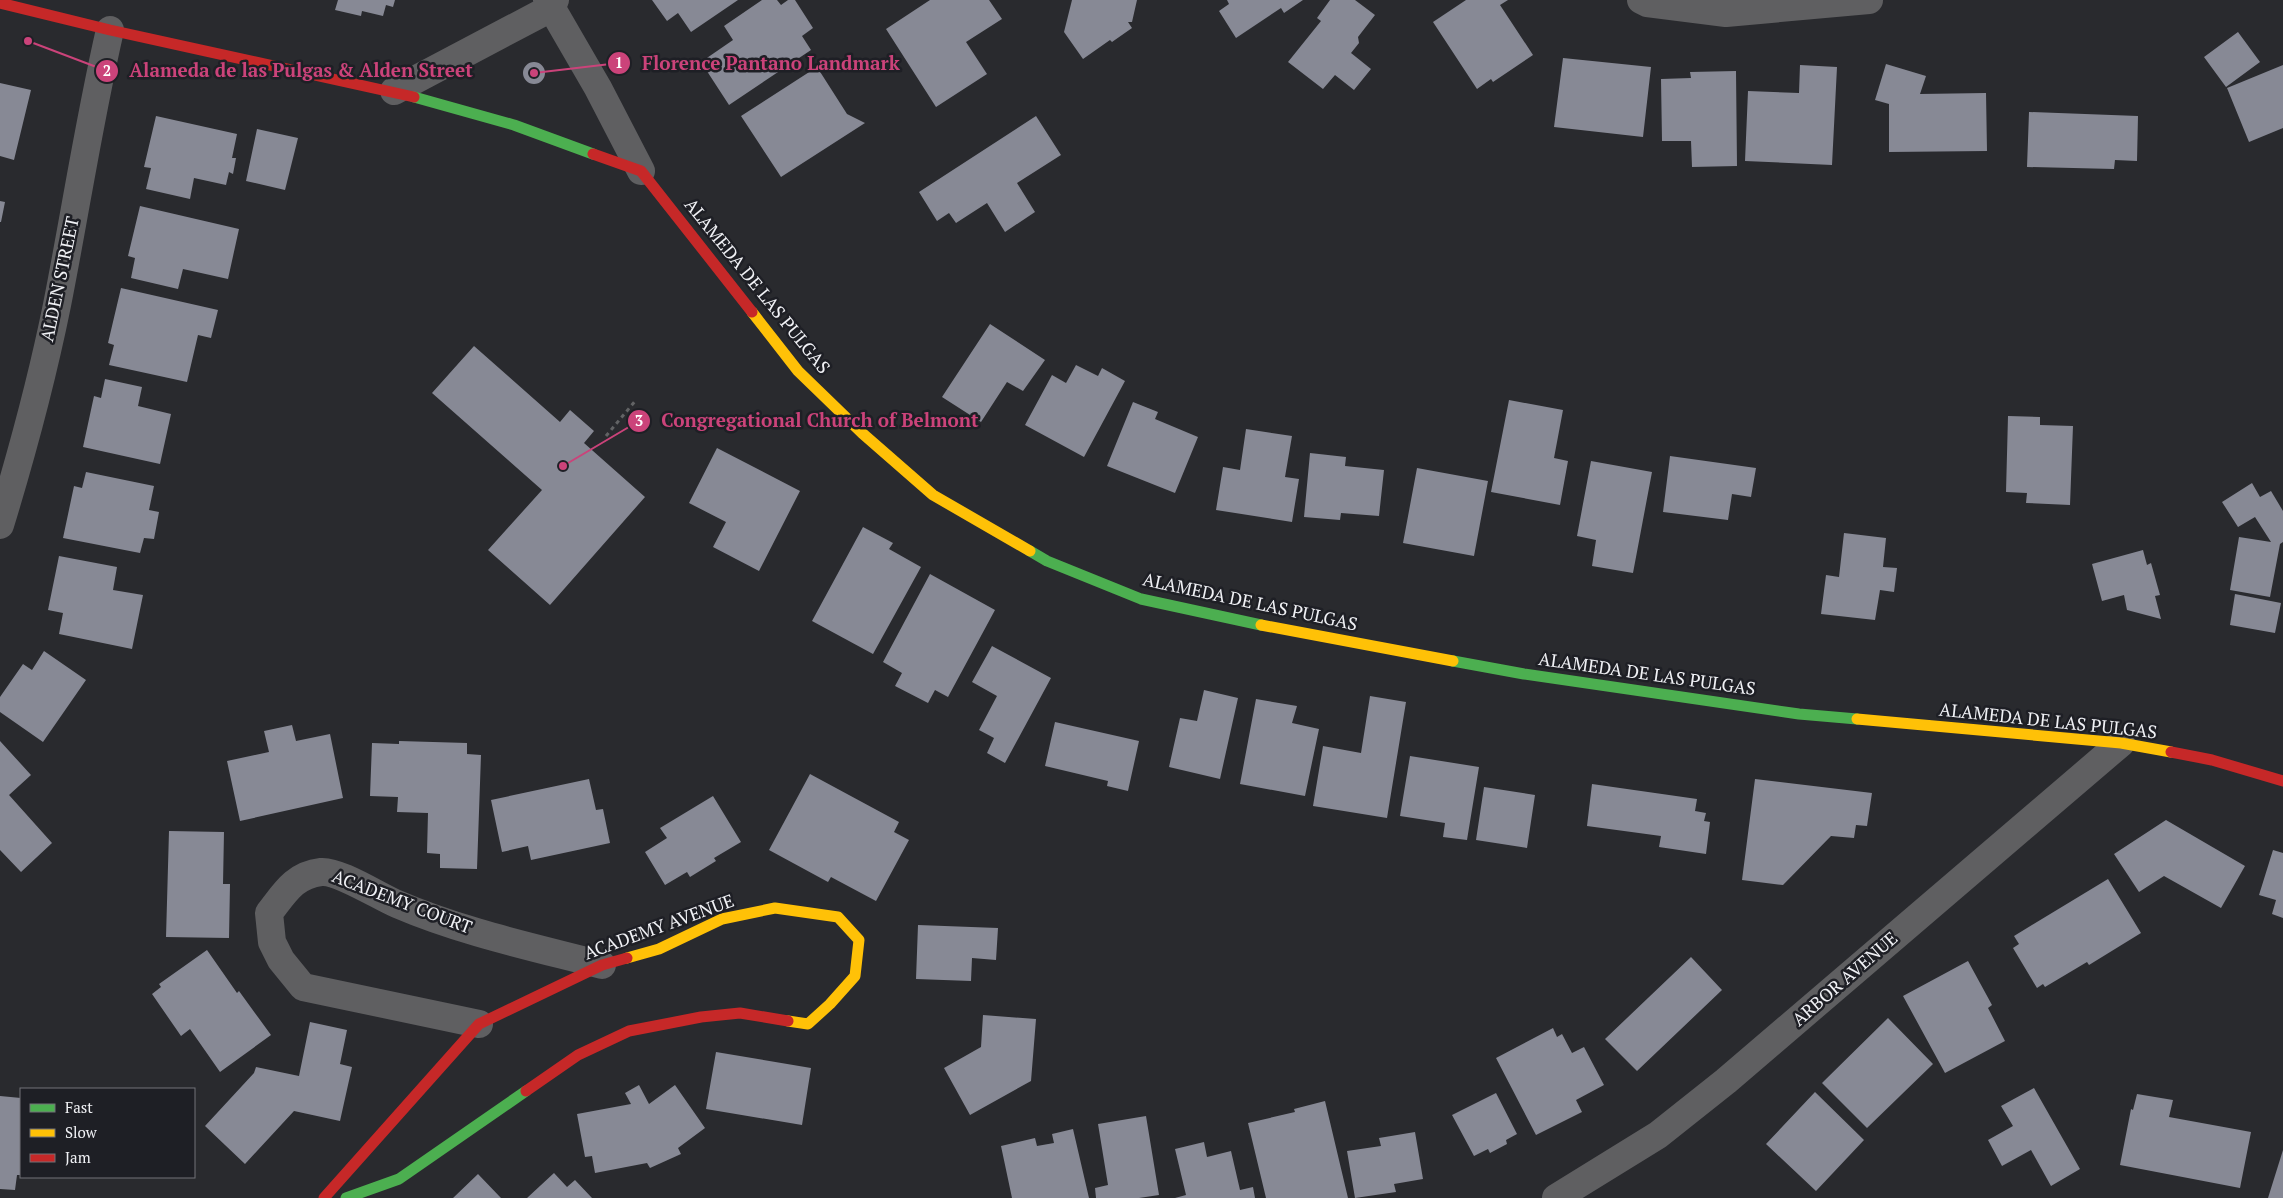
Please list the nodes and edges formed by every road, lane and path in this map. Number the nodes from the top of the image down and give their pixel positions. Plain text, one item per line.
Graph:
1 (1641, 0) edge
2 (1869, 0) edge
3 (0, 3) edge
4 (551, 3) edge
5 (110, 30) junction
6 (394, 91) junction
7 (641, 171) junction
8 (636, 400) dead end
9 (606, 436) dead end
10 (0, 525) edge
11 (2120, 743) junction
12 (2283, 781) edge
13 (602, 965) junction
14 (479, 1024) junction
15 (324, 1198) edge
16 (346, 1198) edge
17 (1556, 1198) edge

1 - 2 street
3 - 5 main road
4 - 6 street
4 - 7 street
5 - 6 main road
5 - 10 street, ALDEN STREET
6 - 7 main road
7 - 11 main road, ALAMEDA DE LAS PULGAS
8 - 9 path
11 - 12 main road, ALAMEDA DE LAS PULGAS
11 - 17 street, ARBOR AVENUE
13 - 14 main road, ACADEMY AVENUE
13 - 14 street, ACADEMY COURT
13 - 16 main road, ACADEMY AVENUE
14 - 15 main road, ACADEMY AVENUE

